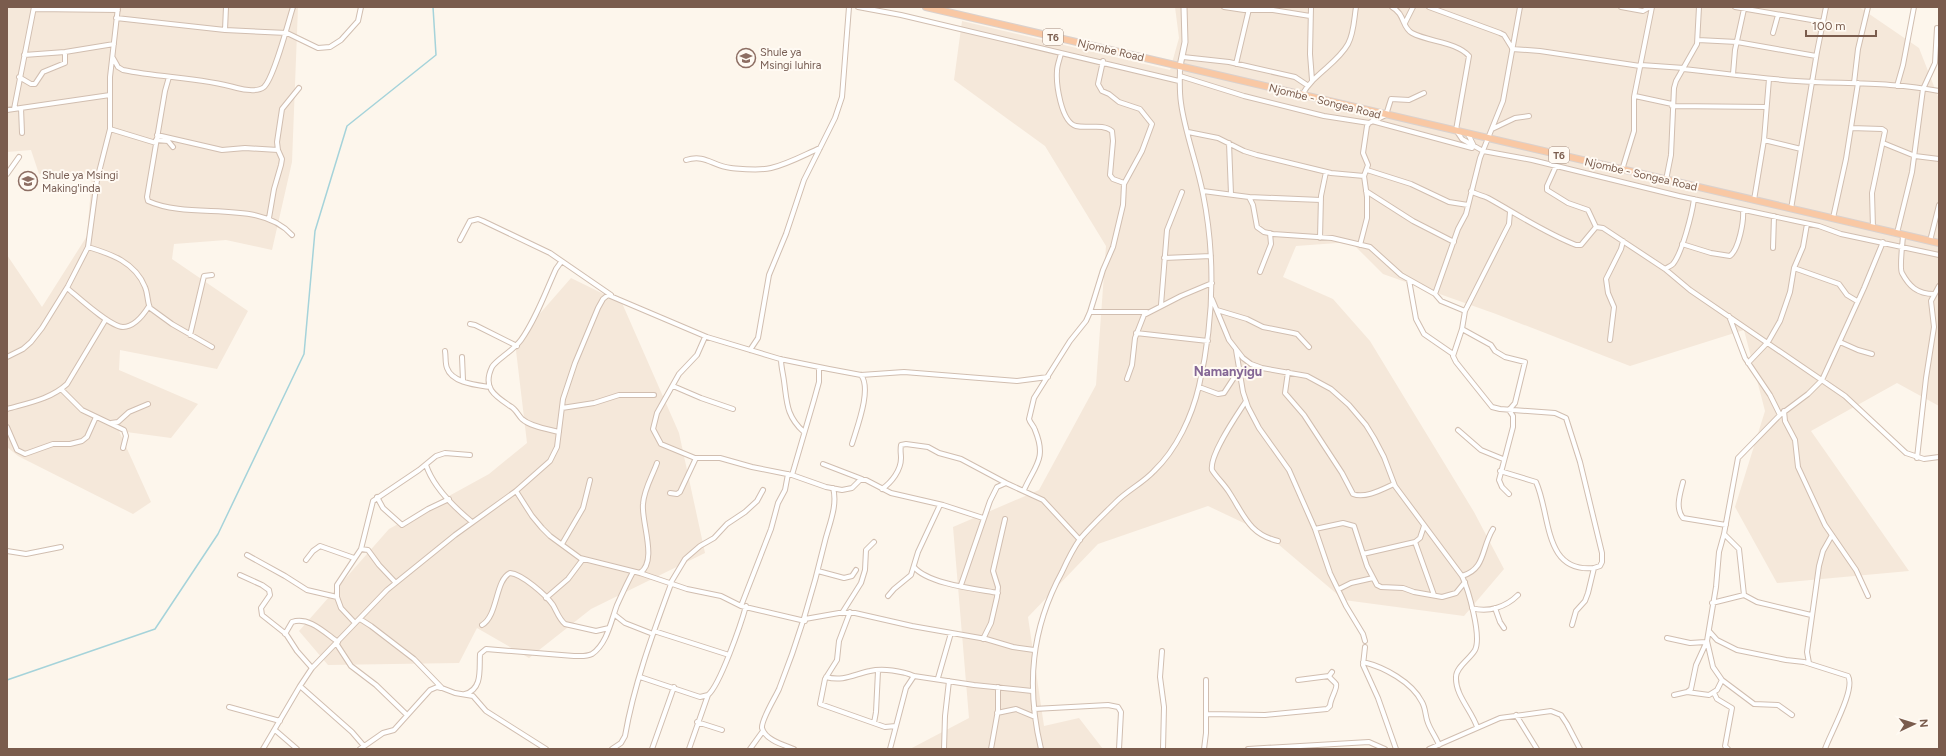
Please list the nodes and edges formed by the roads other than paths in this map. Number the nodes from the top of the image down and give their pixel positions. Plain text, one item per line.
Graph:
1 (226, 7) edge
2 (293, 7) edge
3 (361, 7) edge
4 (849, 7) edge
5 (858, 7) edge
6 (926, 7) edge
7 (1184, 7) edge
8 (1224, 7) edge
9 (1311, 7) edge
10 (1356, 7) edge
11 (1392, 7) edge
12 (1413, 7) edge
13 (1430, 7) edge
14 (1520, 7) edge
15 (1621, 7) edge
16 (1651, 7) edge
17 (1699, 7) edge
18 (1735, 7) edge
19 (1826, 7) edge
20 (1868, 7) edge
21 (1914, 7) edge
22 (34, 8) edge
23 (118, 8) edge
24 (1250, 9) edge
25 (1744, 9) junction
26 (1641, 11) junction
27 (1778, 15) junction
28 (1310, 16) junction
29 (116, 18) junction
30 (1650, 18) junction
31 (1823, 22) junction
32 (1405, 24) junction
33 (1937, 28) dead end
34 (225, 30) junction
35 (284, 33) junction
36 (1773, 33) dead end
37 (1698, 40) junction
38 (1737, 42) junction
39 (114, 44) junction
40 (1512, 48) junction
41 (66, 52) junction
42 (1061, 53) junction
43 (24, 55) junction
44 (1816, 56) junction
45 (113, 57) junction
46 (1183, 57) junction
47 (1103, 61) junction
48 (1236, 64) junction
49 (1641, 65) junction
50 (1180, 66) junction
51 (1684, 69) junction
52 (1733, 74) junction
53 (1180, 76) junction
54 (19, 77) junction
55 (169, 77) junction
56 (1768, 79) junction
57 (1312, 80) junction
58 (1179, 81) junction
59 (1813, 82) junction
60 (1856, 83) junction
61 (1308, 85) junction
62 (1897, 86) junction
63 (299, 88) dead end
64 (1923, 89) junction
65 (1939, 91) edge
66 (1424, 93) dead end
67 (110, 95) junction
68 (1302, 95) junction
69 (1634, 96) junction
70 (1672, 105) junction
71 (1766, 107) junction
72 (20, 108) junction
73 (14, 109) junction
74 (7, 110) edge
75 (1386, 115) junction
76 (1529, 116) dead end
77 (1370, 122) junction
78 (1851, 128) junction
79 (110, 129) junction
80 (1456, 130) junction
81 (1492, 130) junction
82 (22, 132) dead end
83 (1188, 132) junction
84 (1468, 134) junction
85 (157, 135) junction
86 (1489, 138) junction
87 (1764, 140) junction
88 (156, 142) junction
89 (1229, 143) junction
90 (1883, 143) junction
91 (173, 147) dead end
92 (821, 148) junction
93 (1476, 148) junction
94 (1801, 149) junction
95 (278, 150) junction
96 (1483, 151) junction
97 (19, 156) dead end
98 (1915, 156) junction
99 (1939, 159) edge
100 (686, 160) dead end
101 (1556, 166) junction
102 (1367, 170) junction
103 (1622, 170) junction
104 (1326, 172) junction
105 (7, 174) edge
106 (1364, 176) junction
107 (1666, 180) junction
108 (1124, 183) junction
109 (1203, 191) junction
110 (1366, 191) junction
111 (1471, 191) junction
112 (1182, 192) dead end
113 (1231, 194) junction
114 (1249, 198) junction
115 (1694, 199) junction
116 (1321, 200) junction
117 (1754, 200) junction
118 (1468, 205) junction
119 (1939, 205) edge
120 (1791, 209) junction
121 (1743, 210) junction
122 (1510, 212) junction
123 (1774, 216) junction
124 (269, 218) junction
125 (1833, 218) junction
126 (1807, 224) junction
127 (1596, 227) junction
128 (1873, 228) junction
129 (1270, 233) junction
130 (1900, 234) junction
131 (292, 235) dead end
132 (1320, 238) junction
133 (460, 240) dead end
134 (1930, 240) junction
135 (1623, 241) junction
136 (1454, 242) junction
137 (1883, 242) junction
138 (1939, 243) edge
139 (1682, 244) junction
140 (1360, 245) junction
141 (1903, 246) junction
142 (88, 247) junction
143 (1773, 248) dead end
144 (1939, 255) edge
145 (1211, 256) junction
146 (1164, 258) junction
147 (561, 262) junction
148 (1794, 268) junction
149 (1665, 269) junction
150 (1260, 272) dead end
151 (212, 275) dead end
152 (1409, 280) junction
153 (1212, 283) junction
154 (1939, 286) edge
155 (67, 288) junction
156 (1435, 294) junction
157 (1934, 294) junction
158 (612, 295) junction
159 (1211, 297) junction
160 (1857, 302) junction
161 (1161, 305) junction
162 (149, 306) junction
163 (1217, 310) junction
164 (1465, 311) junction
165 (1090, 312) junction
166 (1147, 312) junction
167 (1729, 316) junction
168 (106, 319) junction
169 (470, 324) dead end
170 (1462, 329) junction
171 (1136, 333) junction
172 (190, 335) junction
173 (705, 337) junction
174 (1610, 340) dead end
175 (1208, 342) junction
176 (1768, 342) junction
177 (1840, 342) junction
178 (517, 346) junction
179 (1309, 347) dead end
180 (212, 348) dead end
181 (1236, 349) junction
182 (750, 350) junction
183 (445, 352) dead end
184 (1453, 354) junction
185 (1872, 354) dead end
186 (7, 357) edge
187 (462, 357) dead end
188 (781, 359) junction
189 (1748, 363) junction
190 (819, 368) junction
191 (1239, 370) junction
192 (1288, 372) junction
193 (861, 374) junction
194 (1048, 377) junction
195 (1127, 379) dead end
196 (463, 380) junction
197 (1822, 380) junction
198 (673, 386) junction
199 (490, 387) junction
200 (1198, 387) junction
201 (61, 390) junction
202 (654, 395) dead end
203 (1246, 401) junction
204 (148, 404) dead end
205 (562, 408) junction
206 (7, 409) edge
207 (733, 409) dead end
208 (1509, 410) junction
209 (1784, 411) junction
210 (1780, 415) junction
211 (96, 417) junction
212 (111, 423) junction
213 (7, 427) edge
214 (1458, 430) dead end
215 (559, 432) junction
216 (804, 432) junction
217 (852, 444) dead end
218 (123, 448) dead end
219 (470, 455) dead end
220 (1939, 457) edge
221 (696, 458) junction
222 (1917, 458) junction
223 (1503, 459) junction
224 (657, 463) dead end
225 (823, 464) dead end
226 (426, 465) junction
227 (1500, 471) junction
228 (790, 475) junction
229 (590, 480) dead end
230 (862, 480) junction
231 (1683, 482) dead end
232 (1006, 483) junction
233 (1394, 484) junction
234 (833, 488) junction
235 (882, 489) junction
236 (763, 490) dead end
237 (1024, 490) junction
238 (516, 491) junction
239 (670, 494) dead end
240 (1509, 494) dead end
241 (377, 497) junction
242 (449, 500) junction
243 (940, 505) junction
244 (983, 518) junction
245 (1005, 519) dead end
246 (472, 522) junction
247 (1726, 525) junction
248 (1424, 526) junction
249 (1493, 528) dead end
250 (1315, 529) junction
251 (1724, 534) junction
252 (1832, 535) junction
253 (1080, 540) junction
254 (1278, 541) dead end
255 (874, 542) dead end
256 (1415, 542) junction
257 (562, 544) junction
258 (60, 547) dead end
259 (361, 549) junction
260 (7, 551) edge
261 (1363, 554) junction
262 (247, 556) dead end
263 (354, 558) junction
264 (583, 559) junction
265 (306, 560) dead end
266 (914, 567) junction
267 (1594, 568) junction
268 (856, 570) dead end
269 (818, 571) junction
270 (633, 572) junction
271 (640, 573) junction
272 (240, 575) dead end
273 (1462, 576) junction
274 (1373, 578) junction
275 (395, 582) junction
276 (1465, 582) junction
277 (671, 584) junction
278 (961, 586) junction
279 (1339, 589) junction
280 (998, 593) junction
281 (1434, 595) junction
282 (1518, 595) dead end
283 (1744, 595) junction
284 (888, 596) dead end
285 (1868, 596) dead end
286 (337, 597) junction
287 (546, 598) junction
288 (1712, 603) junction
289 (744, 606) junction
290 (1472, 608) junction
291 (1495, 608) junction
292 (850, 612) junction
293 (842, 613) junction
294 (615, 615) junction
295 (1811, 615) junction
296 (360, 620) junction
297 (805, 620) junction
298 (355, 623) junction
299 (482, 625) dead end
300 (1572, 625) dead end
301 (609, 628) junction
302 (1504, 628) dead end
303 (1709, 631) junction
304 (653, 633) junction
305 (951, 633) junction
306 (285, 634) junction
307 (1667, 638) dead end
308 (983, 639) junction
309 (1365, 641) dead end
310 (1707, 641) junction
311 (337, 642) junction
312 (1365, 647) dead end
313 (1034, 650) junction
314 (1162, 651) dead end
315 (729, 655) junction
316 (1363, 662) junction
317 (1809, 663) junction
318 (312, 668) junction
319 (878, 671) junction
320 (1332, 672) dead end
321 (914, 676) junction
322 (1329, 676) junction
323 (640, 677) junction
324 (826, 677) junction
325 (938, 678) junction
326 (1206, 680) dead end
327 (1298, 680) dead end
328 (1722, 680) junction
329 (949, 682) junction
330 (300, 686) junction
331 (674, 687) junction
332 (998, 687) junction
333 (442, 688) junction
334 (1032, 691) junction
335 (1687, 692) junction
336 (1714, 693) junction
337 (465, 694) junction
338 (708, 695) junction
339 (1674, 695) dead end
340 (229, 707) dead end
341 (1034, 709) junction
342 (997, 713) junction
343 (1207, 714) junction
344 (1516, 715) junction
345 (1792, 715) dead end
346 (407, 716) junction
347 (1035, 717) junction
348 (280, 721) junction
349 (697, 722) junction
350 (874, 723) junction
351 (896, 726) junction
352 (1477, 727) junction
353 (275, 730) junction
354 (722, 730) dead end
355 (763, 731) junction
356 (1440, 745) junction
357 (364, 746) junction
358 (263, 749) edge
359 (297, 749) edge
360 (360, 749) edge
361 (546, 749) edge
362 (612, 749) edge
363 (652, 749) edge
364 (689, 749) edge
365 (750, 749) edge
366 (794, 749) edge
367 (890, 749) edge
368 (944, 749) edge
369 (991, 749) edge
370 (1041, 749) edge
371 (1119, 749) edge
372 (1163, 749) edge
373 (1204, 749) edge
374 (1248, 749) edge
375 (1385, 749) edge
376 (1396, 749) edge
377 (1428, 749) edge
378 (1443, 749) edge
379 (1537, 749) edge
380 (1580, 749) edge
381 (1728, 749) edge
382 (1825, 749) edge

1 - 34 street
2 - 35 street
3 - 35 street
4 - 92 street
5 - 42 street
6 - 50 highway, Njombe Road / T6
7 - 46 street
8 - 24 street
9 - 28 street
10 - 57 street
11 - 32 street
12 - 32 street
13 - 40 street
14 - 40 street
15 - 26 street
16 - 26 street
16 - 30 street
17 - 37 street
18 - 25 street
19 - 31 street
20 - 60 street
21 - 62 street
22 - 23 street
22 - 43 street
23 - 29 street
24 - 28 street
24 - 48 street
25 - 27 street
25 - 38 street
26 - 30 street
27 - 31 street
27 - 36 street
28 - 57 street
29 - 34 street
29 - 39 street
30 - 49 street
31 - 44 street
32 - 80 street
33 - 64 street
34 - 35 street
35 - 55 street
37 - 38 street
37 - 51 street
38 - 44 street
38 - 52 street
39 - 41 street
39 - 45 street
40 - 49 street
40 - 81 street
41 - 43 street
41 - 54 street
42 - 47 street
42 - 108 street
43 - 54 street
44 - 59 street
45 - 55 street
45 - 67 street
46 - 48 street
46 - 50 street
47 - 58 street
47 - 108 street
48 - 61 street
49 - 51 street
49 - 69 street
50 - 53 street
50 - 68 highway, Njombe - Songea Road / T6
51 - 52 street
51 - 70 street
52 - 56 street
53 - 58 street
53 - 77 street
54 - 73 street
55 - 85 street
56 - 59 street
56 - 71 street
57 - 61 street
58 - 83 street
59 - 60 street
59 - 94 street
60 - 62 street
60 - 78 street
61 - 68 street
62 - 64 street
63 - 95 street
64 - 65 street
64 - 98 street
66 - 75 street
67 - 72 street
67 - 79 street
68 - 75 highway, Njombe - Songea Road / T6
69 - 70 street
69 - 103 street
70 - 71 street
70 - 107 street
71 - 87 street
72 - 73 street
72 - 82 street
73 - 74 street
75 - 77 street
75 - 80 highway, Njombe - Songea Road / T6
76 - 81 street
77 - 93 street
77 - 102 street
78 - 90 street
78 - 125 street
79 - 88 street
79 - 142 street
80 - 84 highway, Njombe - Songea Road / T6
80 - 93 street
81 - 86 street
83 - 89 street
83 - 109 street
84 - 86 highway, Njombe - Songea Road / T6
84 - 93 street
85 - 88 street
85 - 95 street
86 - 96 street
86 - 103 highway, Njombe - Songea Road / T6
87 - 94 street
87 - 117 street
88 - 91 street
88 - 124 street
89 - 104 street
89 - 113 street
90 - 98 street
90 - 128 street
92 - 100 street
92 - 182 street
93 - 96 street
94 - 120 street
95 - 124 street
96 - 101 street
96 - 111 street
97 - 105 street
98 - 99 street
98 - 130 street
101 - 115 street
101 - 127 street
102 - 106 street
102 - 118 street
103 - 107 highway, Njombe - Songea Road / T6
104 - 106 street
104 - 116 street
106 - 110 street
107 - 117 highway, Njombe - Songea Road / T6
108 - 165 street
109 - 113 street
109 - 145 street
110 - 136 street
110 - 140 street
111 - 118 street
111 - 122 street
112 - 146 street
113 - 114 street
114 - 116 street
114 - 129 street
115 - 121 street
115 - 139 street
116 - 132 street
117 - 120 highway, Njombe - Songea Road / T6
118 - 136 street
119 - 134 street
120 - 125 highway, Njombe - Songea Road / T6
121 - 123 street
121 - 139 street
122 - 127 street
122 - 164 street
123 - 126 street
123 - 143 street
124 - 131 street
125 - 128 highway, Njombe - Songea Road / T6
126 - 137 street
126 - 148 street
127 - 135 street
128 - 130 highway, Njombe - Songea Road / T6
129 - 132 street
129 - 150 street
130 - 134 highway, Njombe - Songea Road / T6
130 - 141 street
132 - 140 street
133 - 147 street
134 - 138 highway, Njombe - Songea Road / T6
135 - 149 street
135 - 174 street
136 - 156 street
137 - 141 street
137 - 160 street
139 - 149 street
140 - 152 street
141 - 144 street
141 - 157 street
142 - 155 street
142 - 162 street
145 - 146 street
145 - 153 street
146 - 161 street
147 - 158 street
147 - 178 street
148 - 160 street
148 - 176 street
149 - 167 street
151 - 172 street
152 - 156 street
152 - 184 street
153 - 159 street
153 - 161 street
154 - 157 street
155 - 168 street
155 - 186 street
156 - 164 street
157 - 222 street
158 - 173 street
158 - 205 street
159 - 163 street
159 - 175 street
160 - 177 street
161 - 166 street
162 - 168 street
162 - 172 street
163 - 179 street
163 - 181 street
164 - 170 street
165 - 166 street
165 - 194 street
166 - 171 street
167 - 176 street
167 - 189 street
168 - 201 street
169 - 178 street
170 - 184 street
170 - 208 street
171 - 175 street
171 - 195 street
172 - 180 street
173 - 182 street
173 - 198 street
175 - 200 street
176 - 189 street
176 - 197 street
177 - 185 street
177 - 197 street
178 - 199 street
181 - 191 street
181 - 192 street
182 - 188 street
183 - 196 street
184 - 208 street
187 - 196 street
188 - 190 street
188 - 216 street
189 - 210 street
190 - 193 street
190 - 216 street
191 - 200 street
191 - 203 street
192 - 233 street
192 - 233 street
193 - 194 street
193 - 217 street
194 - 237 street
196 - 199 street
197 - 209 street
197 - 222 street
198 - 207 street
198 - 221 street
199 - 215 street
200 - 253 street
201 - 206 street
201 - 211 street
202 - 205 street
203 - 250 street
203 - 254 street
204 - 212 street
205 - 215 street
208 - 223 street
208 - 267 street
209 - 210 street
209 - 252 street
210 - 247 street
211 - 212 street
211 - 213 street
212 - 218 street
214 - 223 street
215 - 238 street
216 - 228 street
219 - 226 street
220 - 222 street
221 - 228 street
221 - 239 street
223 - 227 street
224 - 271 street
225 - 230 street
226 - 241 street
226 - 242 street
227 - 240 street
227 - 267 street
228 - 234 street
228 - 289 street
229 - 257 street
230 - 234 street
230 - 235 street
231 - 247 street
232 - 235 street
232 - 237 street
232 - 244 street
233 - 248 street
234 - 269 street
235 - 243 street
236 - 277 street
237 - 253 street
238 - 246 street
238 - 257 street
241 - 242 street
241 - 259 street
242 - 246 street
243 - 244 street
243 - 266 street
244 - 278 street
245 - 280 street
246 - 275 street
247 - 251 street
248 - 256 street
248 - 273 street
249 - 273 street
250 - 261 street
250 - 279 street
251 - 283 street
251 - 288 street
252 - 285 street
252 - 295 street
253 - 313 street
255 - 293 street
256 - 261 street
256 - 281 street
257 - 264 street
258 - 260 street
259 - 263 street
259 - 275 street
261 - 274 street
262 - 286 street
263 - 265 street
263 - 286 street
264 - 270 street
264 - 287 street
266 - 278 street
266 - 284 street
267 - 300 street
268 - 269 street
269 - 297 street
270 - 271 street
270 - 294 street
271 - 277 street
272 - 306 street
273 - 276 street
274 - 279 street
274 - 281 street
275 - 296 street
276 - 281 street
276 - 290 street
277 - 289 street
277 - 304 street
278 - 280 street
279 - 309 street
280 - 308 street
282 - 291 street
283 - 288 street
283 - 295 street
286 - 298 street
287 - 299 street
287 - 301 street
288 - 303 street
289 - 297 street
289 - 315 street
290 - 291 street
290 - 352 street
291 - 302 street
292 - 293 street
292 - 305 street
292 - 324 street
293 - 297 street
294 - 301 street
294 - 304 street
295 - 317 street
296 - 298 street
296 - 333 street
297 - 355 street
298 - 311 street
301 - 337 street
303 - 310 street
303 - 317 street
304 - 315 street
304 - 323 street
305 - 308 street
305 - 325 street
306 - 311 street
306 - 318 street
307 - 310 street
308 - 313 street
310 - 328 street
310 - 335 street
311 - 318 street
311 - 346 street
312 - 316 street
313 - 334 street
314 - 372 street
315 - 338 street
316 - 356 street
316 - 376 street
317 - 382 street
318 - 330 street
319 - 321 street
319 - 324 street
319 - 350 street
320 - 322 street
321 - 325 street
321 - 351 street
322 - 327 street
322 - 343 street
323 - 331 street
323 - 362 street
324 - 350 street
325 - 329 street
326 - 343 street
328 - 336 street
328 - 345 street
329 - 332 street
329 - 368 street
330 - 348 street
330 - 357 street
331 - 338 street
331 - 363 street
332 - 334 street
332 - 342 street
333 - 337 street
333 - 346 street
334 - 341 street
335 - 336 street
335 - 339 street
336 - 381 street
337 - 361 street
338 - 349 street
340 - 348 street
341 - 347 street
341 - 371 street
342 - 347 street
342 - 369 street
343 - 373 street
344 - 352 street
344 - 379 street
344 - 380 street
346 - 357 street
347 - 370 street
348 - 353 street
349 - 354 street
349 - 364 street
350 - 351 street
351 - 367 street
352 - 356 street
353 - 358 street
353 - 359 street
355 - 365 street
355 - 366 street
356 - 377 street
356 - 378 street
357 - 360 street
374 - 375 street

